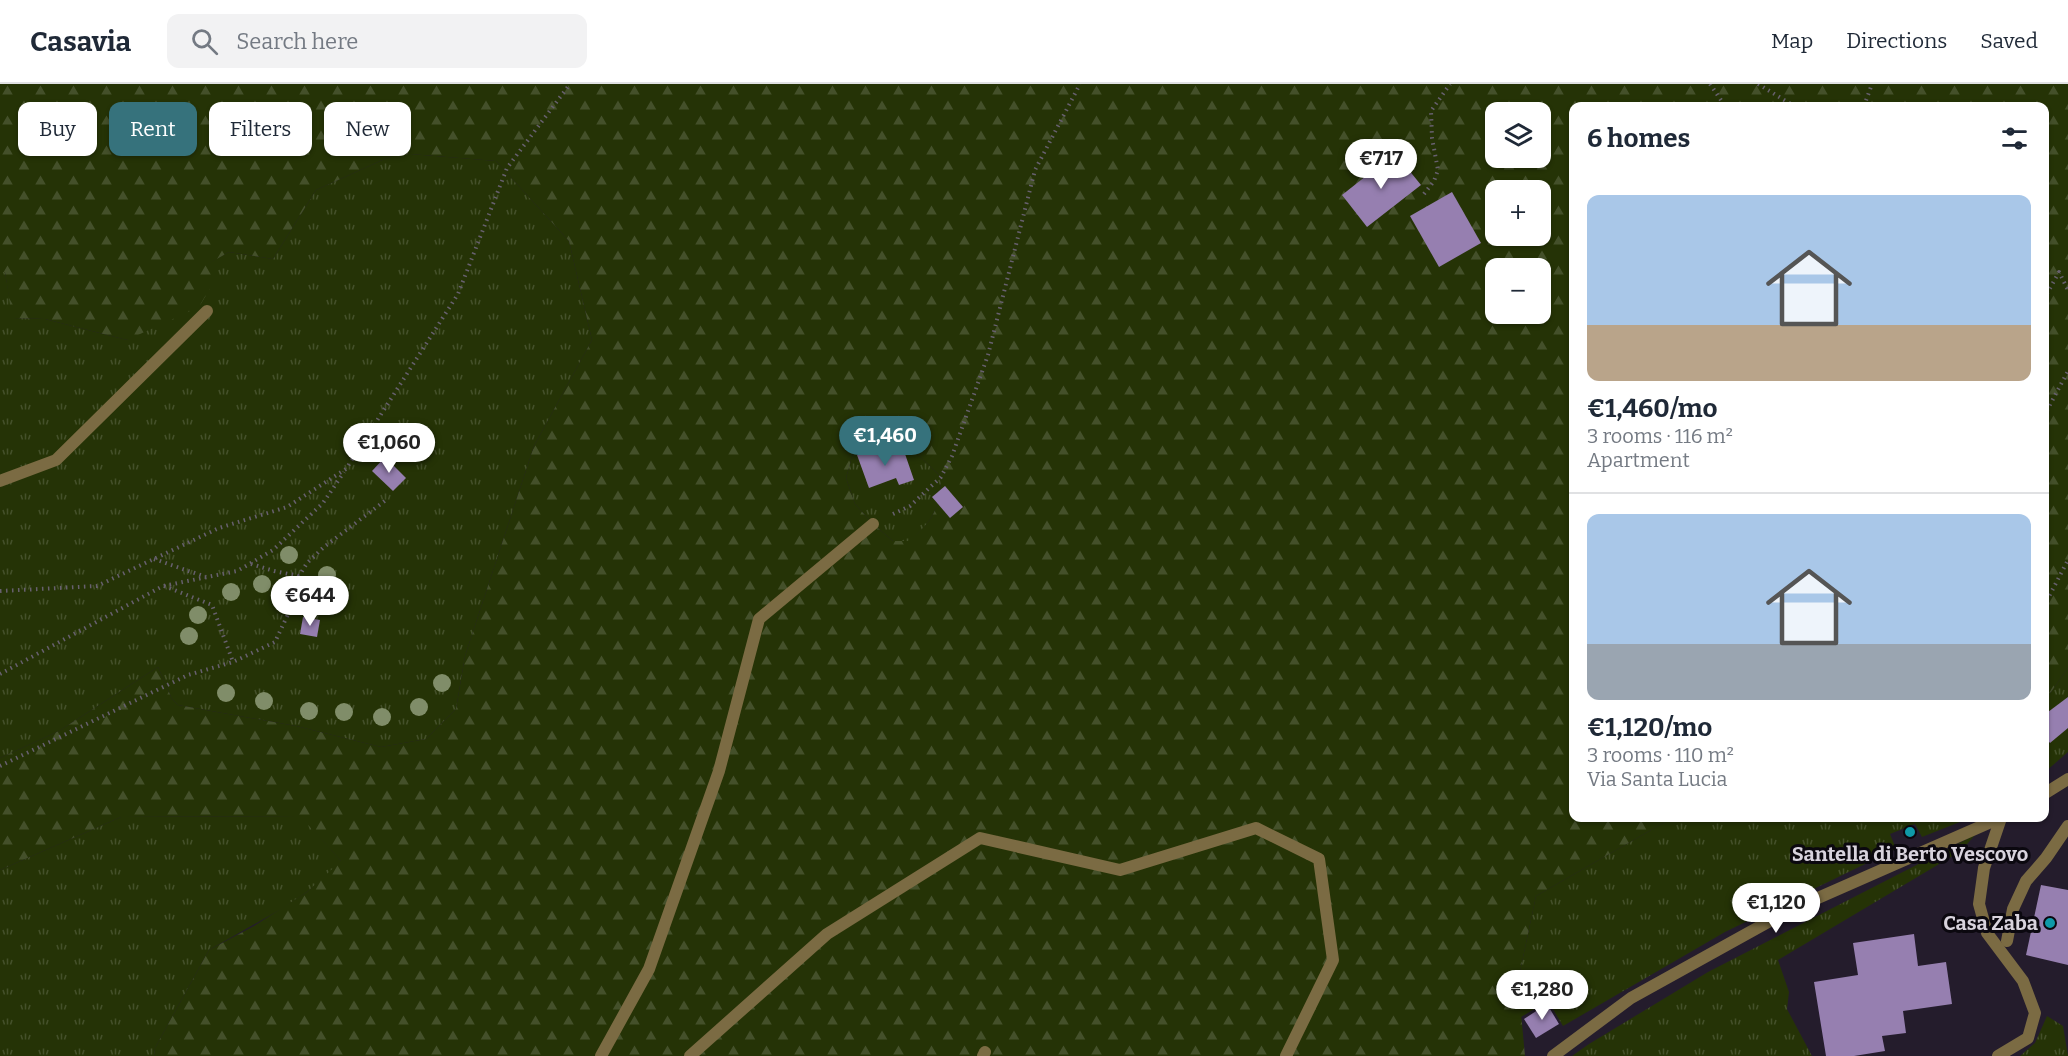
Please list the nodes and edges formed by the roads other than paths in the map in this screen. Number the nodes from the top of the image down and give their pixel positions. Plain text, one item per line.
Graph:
1 (207, 311) dead end
2 (0, 481) edge
3 (873, 524) road end
4 (2068, 779) edge
5 (2049, 791) edge
6 (1992, 822) edge
7 (2000, 822) edge
8 (2068, 826) edge
9 (2007, 941) dead end
10 (601, 1056) edge
11 (690, 1056) edge
12 (1286, 1056) edge
13 (1553, 1056) edge
14 (1998, 1056) edge

1 - 2 street
3 - 10 street
4 - 5 street
6 - 13 street
7 - 14 street
8 - 9 street
11 - 12 street

